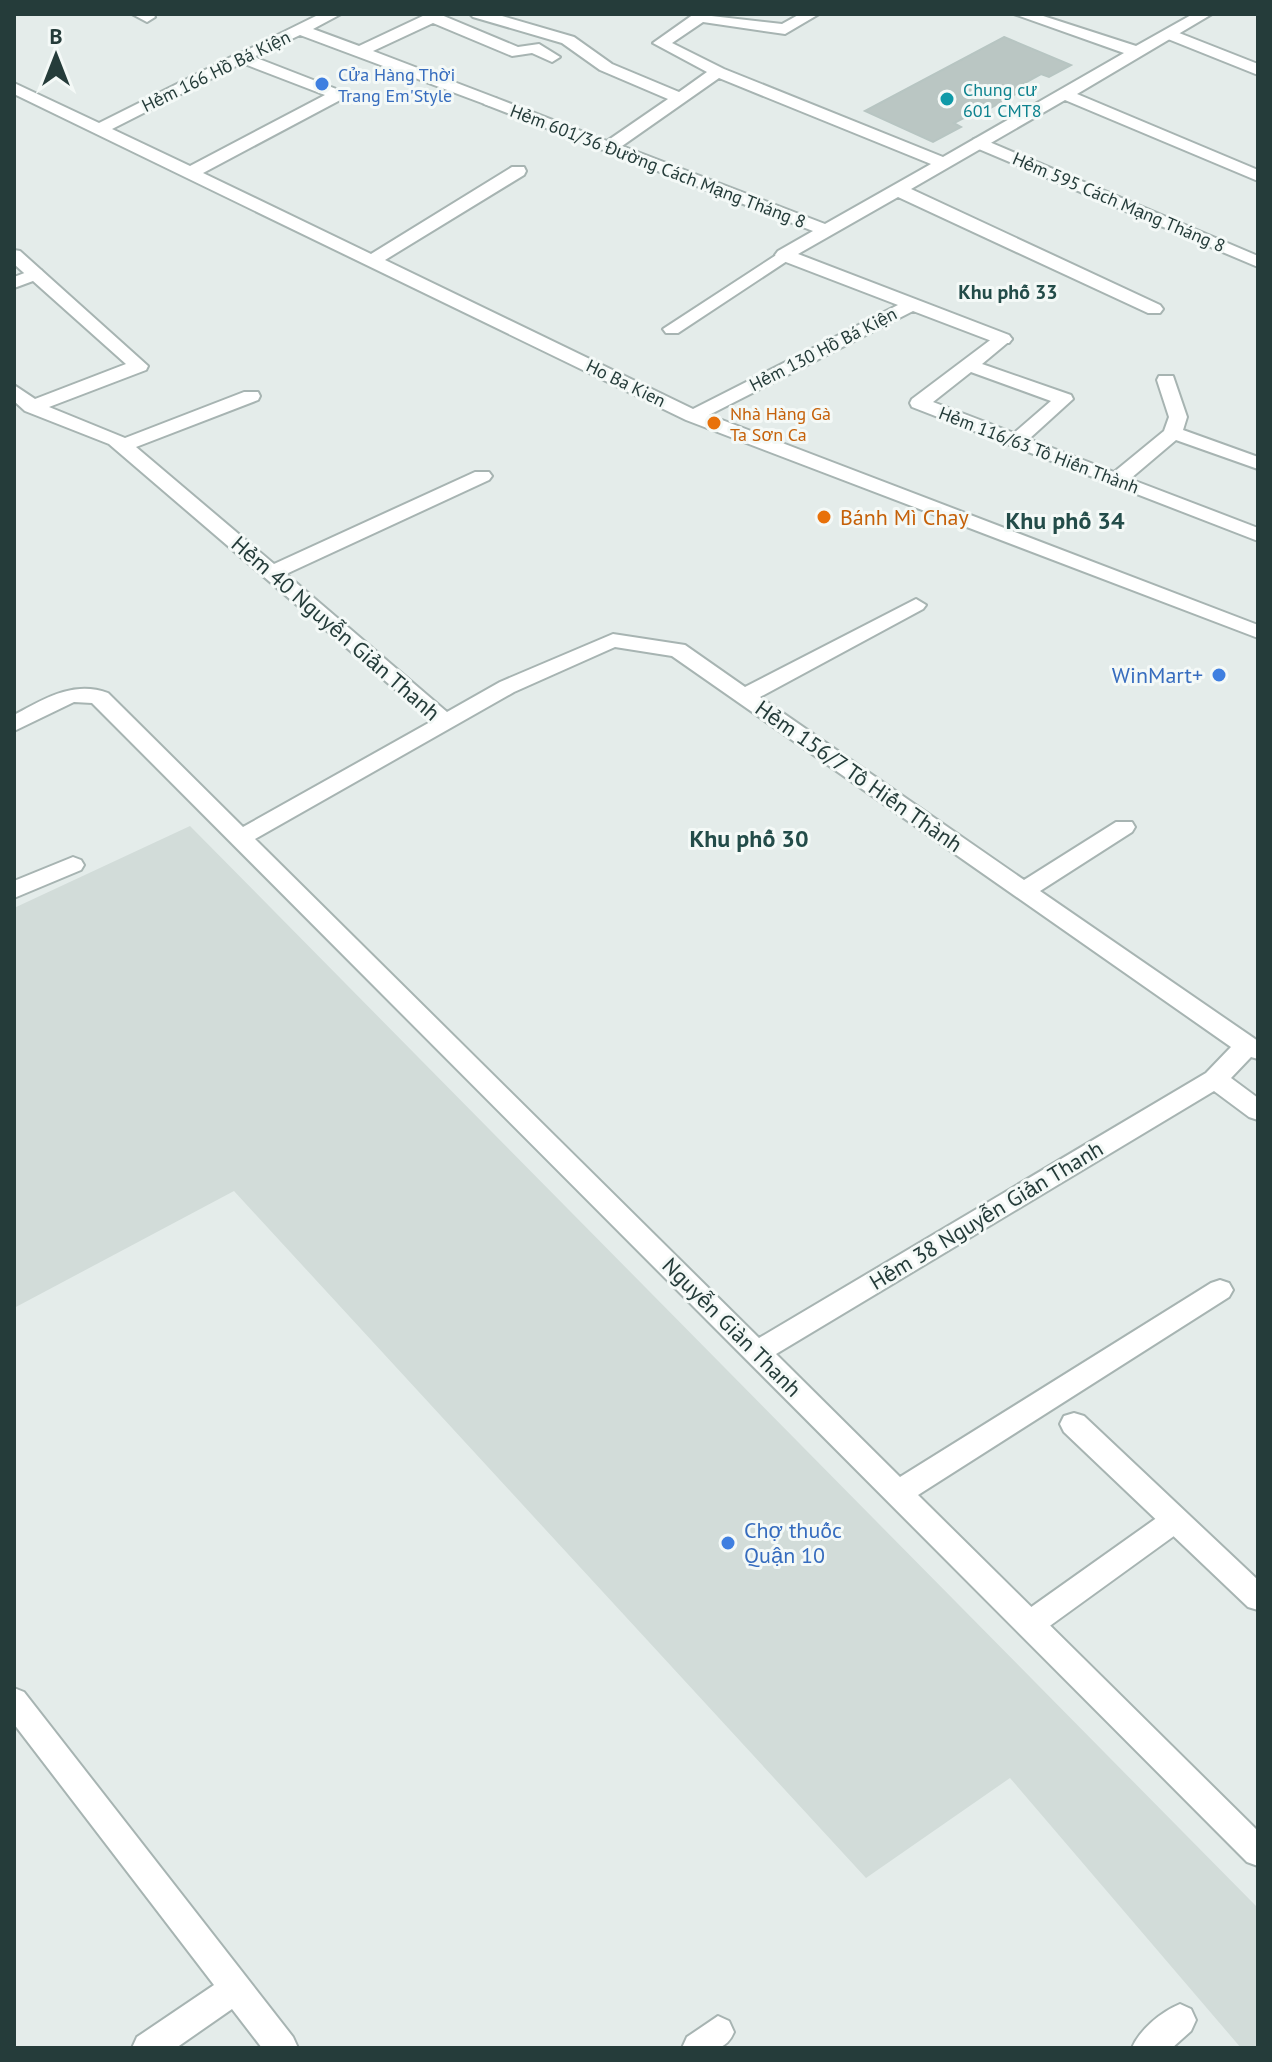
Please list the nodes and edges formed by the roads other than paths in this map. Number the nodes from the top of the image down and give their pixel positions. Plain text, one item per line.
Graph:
1 (333, 14) edge
2 (478, 14) edge
3 (811, 14) edge
4 (1022, 14) edge
5 (1204, 14) edge
6 (301, 30) junction
7 (1169, 34) junction
8 (359, 52) junction
9 (1137, 52) junction
10 (241, 57) junction
11 (552, 57) dead end
12 (1258, 70) edge
13 (718, 72) junction
14 (14, 88) edge
15 (1064, 94) junction
16 (680, 98) junction
17 (99, 129) junction
18 (980, 143) junction
19 (609, 147) junction
20 (944, 163) junction
21 (518, 171) dead end
22 (190, 173) junction
23 (1258, 176) edge
24 (898, 190) junction
25 (827, 231) junction
26 (14, 255) edge
27 (784, 255) junction
28 (371, 261) junction
29 (1258, 262) edge
30 (35, 274) junction
31 (14, 283) edge
32 (911, 305) junction
33 (1154, 309) dead end
34 (672, 329) dead end
35 (1003, 339) joint
36 (968, 365) junction
37 (1166, 380) dead end
38 (14, 391) edge
39 (251, 396) dead end
40 (32, 407) junction
41 (693, 416) junction
42 (1173, 433) junction
43 (1016, 441) junction
44 (123, 445) junction
45 (1258, 463) edge
46 (482, 476) dead end
47 (1117, 480) junction
48 (1258, 535) edge
49 (272, 573) junction
50 (916, 605) dead end
51 (1258, 632) edge
52 (745, 696) junction
53 (446, 722) junction
54 (14, 724) edge
55 (1124, 827) dead end
56 (242, 837) junction
57 (73, 865) dead end
58 (14, 890) edge
59 (1024, 890) junction
60 (1253, 1048) edge
61 (1215, 1079) junction
62 (1258, 1111) edge
63 (1220, 1290) dead end
64 (757, 1352) junction
65 (1074, 1424) dead end
66 (898, 1493) junction
67 (1175, 1520) junction
68 (1258, 1598) edge
69 (1030, 1624) junction
70 (14, 1701) edge
71 (1258, 1852) edge
72 (236, 1988) junction
73 (1180, 2020) dead end
74 (148, 2048) edge
75 (282, 2048) edge
76 (1148, 2048) edge

1 - 6 street, Hẻm 166 Hồ Bá Kiện
2 - 16 street
3 - 13 street
4 - 9 street
5 - 7 street
6 - 8 street, Hẻm 601/36 Đường Cách Mạng Tháng 8
6 - 10 street, Hẻm 166 Hồ Bá Kiện
7 - 9 street
7 - 12 street
8 - 11 street
8 - 19 street, Hẻm 601/36 Đường Cách Mạng Tháng 8
9 - 15 street
10 - 17 street, Hẻm 166 Hồ Bá Kiện
10 - 22 street
13 - 16 street
13 - 20 street
14 - 17 street, Ho Ba Kien
15 - 18 street
15 - 23 street
16 - 19 street
17 - 22 street, Ho Ba Kien
18 - 20 street
18 - 29 street, Hẻm 595 Cách Mạng Tháng 8
19 - 25 street, Hẻm 601/36 Đường Cách Mạng Tháng 8
20 - 24 street
21 - 28 street
22 - 28 street, Ho Ba Kien
24 - 25 street
24 - 33 street
25 - 27 street
26 - 30 street
27 - 32 street, Hẻm 130 Hồ Bá Kiện
27 - 34 street
28 - 41 street, Ho Ba Kien
30 - 31 street
30 - 40 street
32 - 35 street, Hẻm 130 Hồ Bá Kiện
32 - 41 street, Hẻm 130 Hồ Bá Kiện
35 - 36 street, Hẻm 116/63 Tô Hiến Thành
36 - 43 street
36 - 43 street, Hẻm 116/63 Tô Hiến Thành
37 - 42 street
38 - 40 street, Hẻm 40 Nguyễn Giản Thanh
39 - 44 street
40 - 44 street, Hẻm 40 Nguyễn Giản Thanh
41 - 51 street, Ho Ba Kien
42 - 45 street
42 - 47 street
43 - 47 street, Hẻm 116/63 Tô Hiến Thành
44 - 49 street, Hẻm 40 Nguyễn Giản Thanh
46 - 49 street
47 - 48 street, Hẻm 116/63 Tô Hiến Thành
49 - 53 street, Hẻm 40 Nguyễn Giản Thanh
50 - 52 street
52 - 53 street, Hẻm 156/7 Tô Hiến Thành
52 - 59 street, Hẻm 156/7 Tô Hiến Thành
53 - 56 street, Hẻm 40 Nguyễn Giản Thanh
54 - 56 street, Nguyễn Giàn Thanh
55 - 59 street
56 - 64 street, Nguyễn Giàn Thanh
57 - 58 street
59 - 60 street, Hẻm 156/7 Tô Hiến Thành
60 - 61 street, Hẻm 38 Nguyễn Giản Thanh
61 - 62 street
61 - 64 street, Hẻm 38 Nguyễn Giản Thanh
63 - 66 street
64 - 66 street, Nguyễn Giàn Thanh
65 - 67 street
66 - 69 street, Nguyễn Giàn Thanh
67 - 68 street
67 - 69 street
69 - 71 street, Nguyễn Giàn Thanh
70 - 72 street
72 - 74 street
72 - 75 street
73 - 76 street

